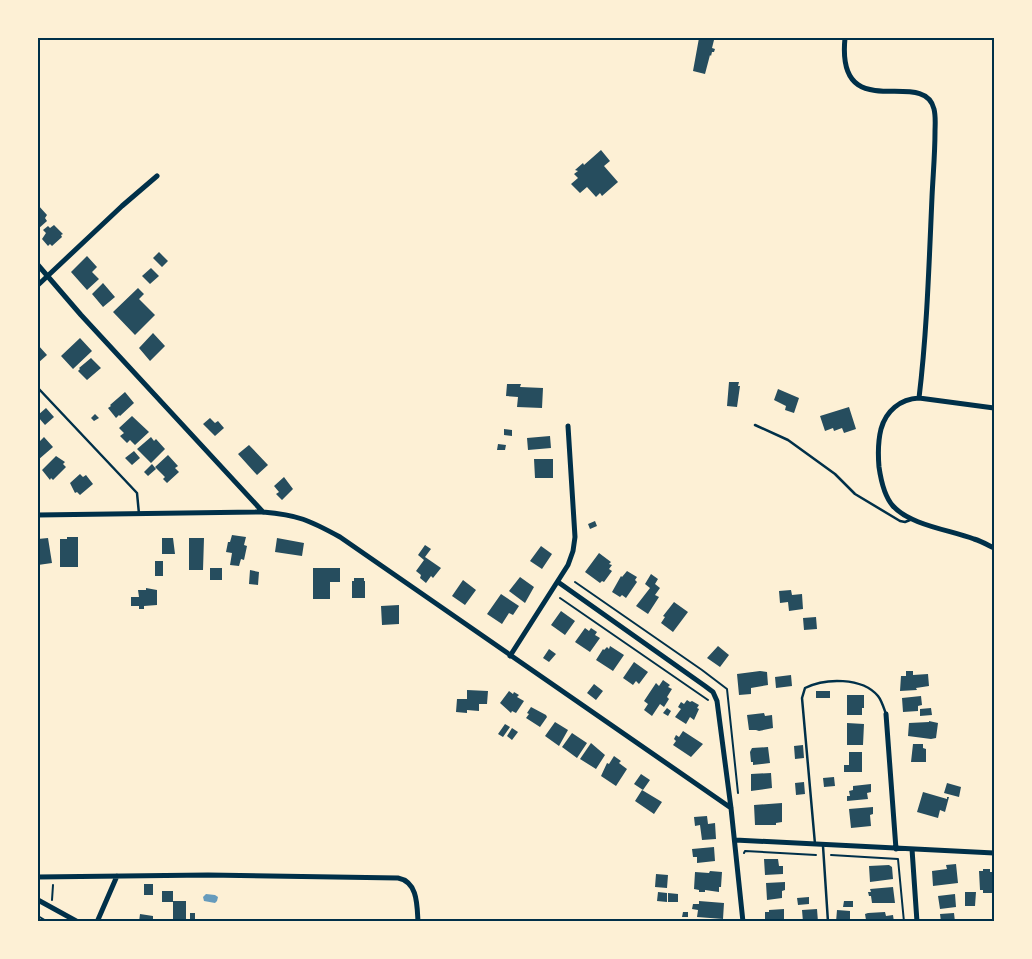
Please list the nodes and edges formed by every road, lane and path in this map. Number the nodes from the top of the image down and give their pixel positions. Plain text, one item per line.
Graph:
1 (845, 38) edge
2 (157, 176) dead end
3 (38, 265) edge
4 (47, 276) junction
5 (38, 285) edge
6 (38, 388) edge
7 (919, 398) junction
8 (994, 408) edge
9 (755, 425) dead end
10 (568, 426) dead end
11 (263, 512) junction
12 (139, 514) junction
13 (38, 516) edge
14 (912, 519) junction
15 (994, 548) edge
16 (558, 582) junction
17 (575, 582) dead end
18 (560, 598) dead end
19 (510, 656) junction
20 (709, 704) dead end
21 (886, 714) joint
22 (738, 798) dead end
23 (731, 808) junction
24 (735, 840) junction
25 (815, 844) junction
26 (823, 845) junction
27 (896, 849) junction
28 (912, 849) junction
29 (994, 854) edge
30 (117, 876) junction
31 (38, 877) edge
32 (53, 877) junction
33 (38, 900) edge
34 (52, 908) junction
35 (38, 916) edge
36 (48, 922) edge
37 (78, 922) edge
38 (97, 922) edge
39 (418, 922) edge
40 (743, 922) edge
41 (828, 922) edge
42 (917, 922) edge

1 - 7 street
2 - 4 street
3 - 4 street
4 - 5 street
4 - 11 street
6 - 12 lane
7 - 8 street
7 - 14 street
9 - 14 lane
10 - 16 street
11 - 12 street
11 - 19 street
12 - 13 street
14 - 15 street
16 - 19 street
16 - 23 street
17 - 22 path
18 - 20 path
19 - 23 street
21 - 25 lane
21 - 27 street
23 - 24 street
24 - 25 street
24 - 40 street
25 - 26 street
26 - 27 street
26 - 41 lane
27 - 28 street
28 - 29 street
28 - 42 street
30 - 32 street
30 - 38 street
30 - 39 street
31 - 32 street
32 - 34 path
33 - 34 street
34 - 37 street
35 - 36 path

